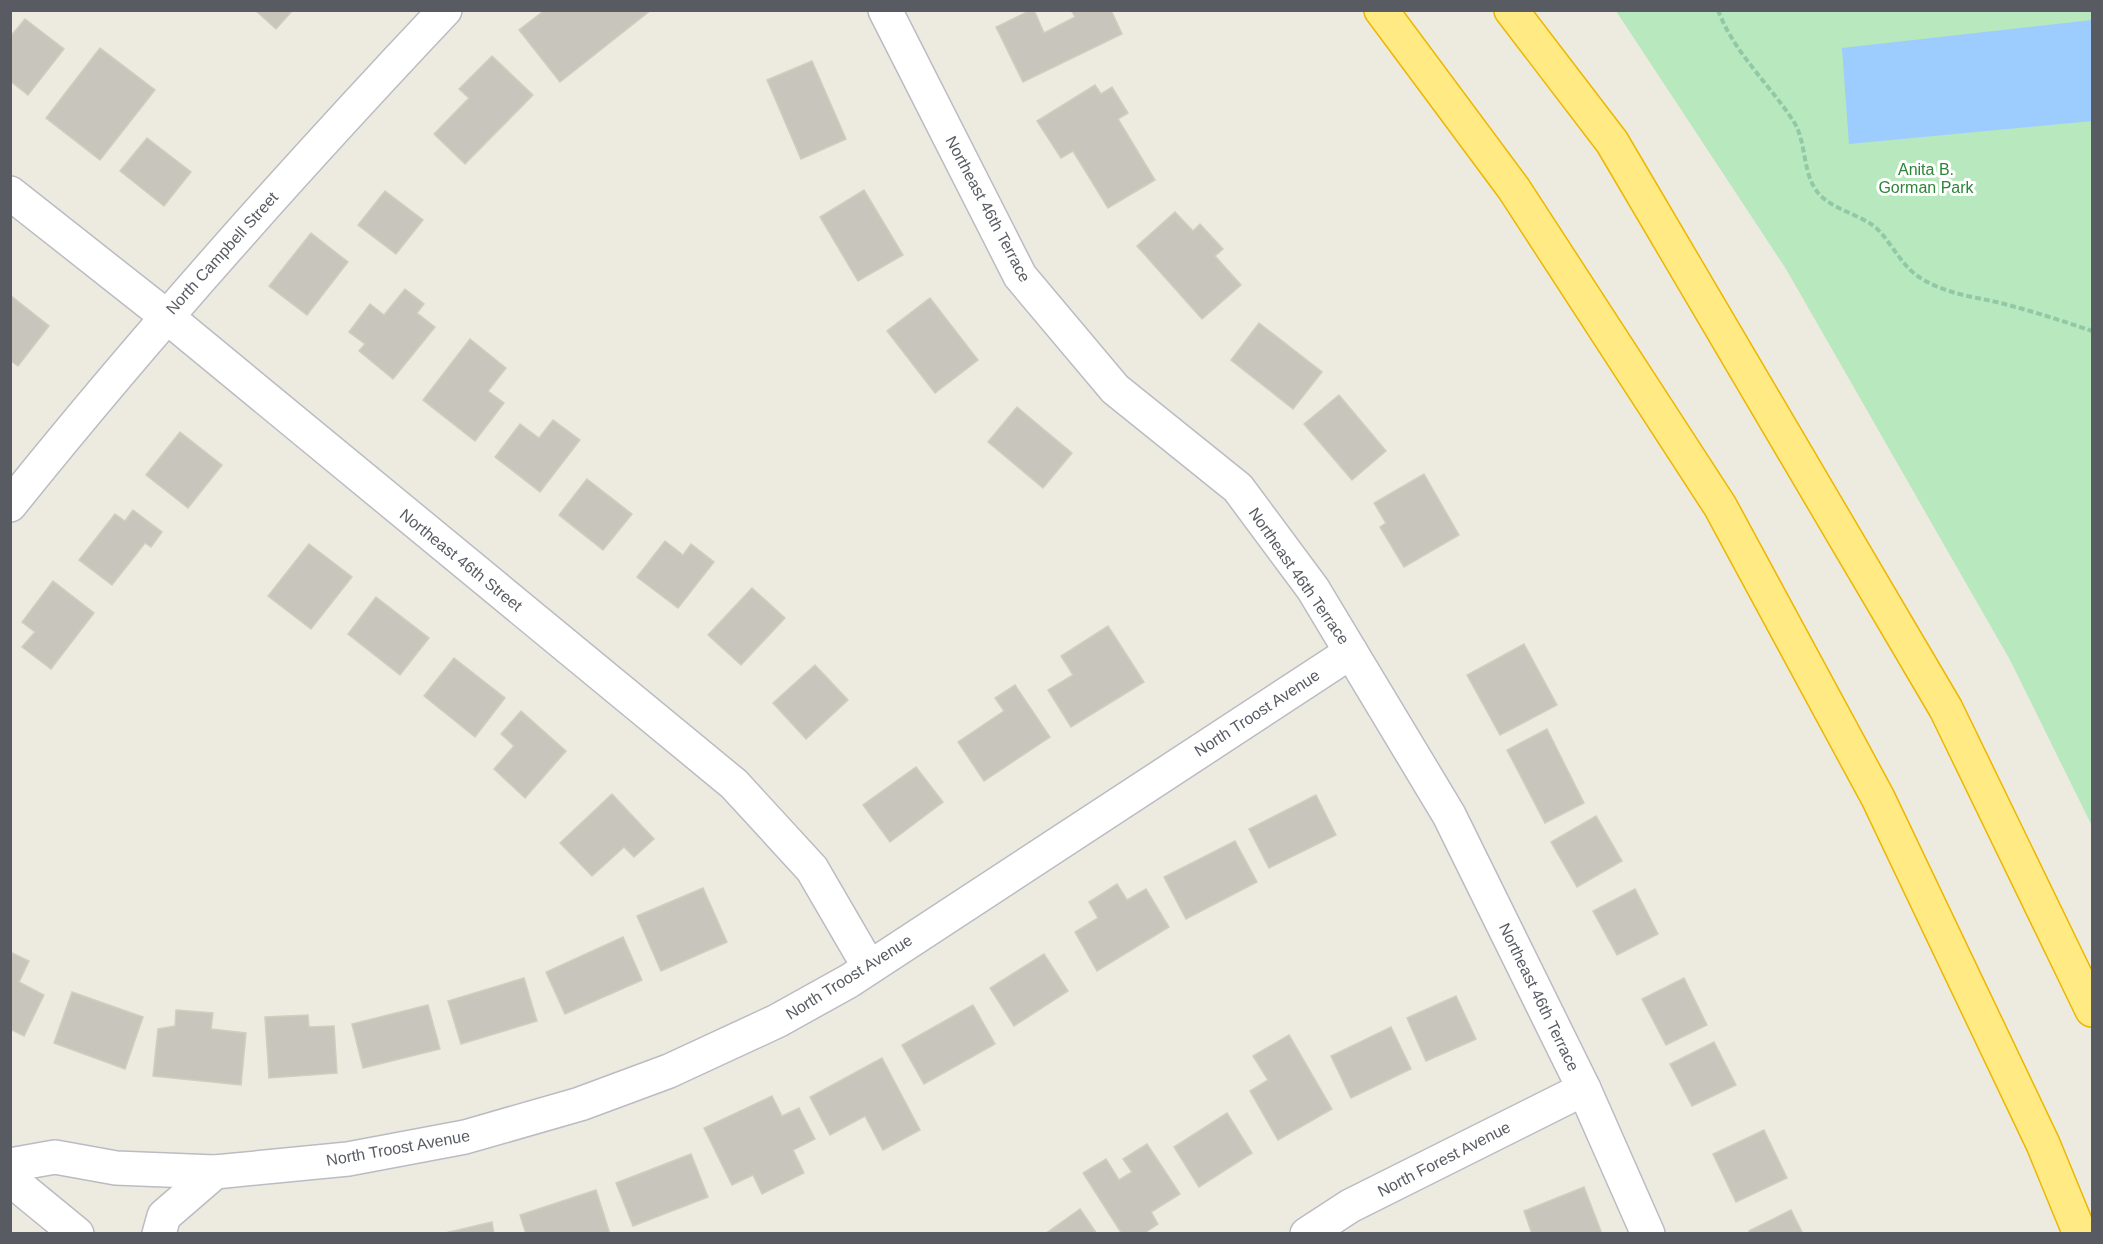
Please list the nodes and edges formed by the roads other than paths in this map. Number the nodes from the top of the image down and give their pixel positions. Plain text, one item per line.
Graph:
1 (445, 10) edge
2 (885, 10) edge
3 (1381, 10) edge
4 (1511, 10) edge
5 (10, 193) edge
6 (166, 316) junction
7 (10, 505) edge
8 (1351, 652) junction
9 (869, 967) junction
10 (2092, 1010) edge
11 (1584, 1089) junction
12 (10, 1165) edge
13 (215, 1172) junction
14 (10, 1179) edge
15 (77, 1233) edge
16 (159, 1233) edge
17 (1306, 1233) edge
18 (1648, 1233) edge
19 (2080, 1233) edge

1 - 6 street, North Campbell Street
2 - 8 street, Northeast 46th Terrace
3 - 19 highway
4 - 10 highway
5 - 6 street, Northeast 46th Street
6 - 7 street, North Campbell Street
6 - 9 street, Northeast 46th Street
8 - 9 street, North Troost Avenue
8 - 11 street, Northeast 46th Terrace
9 - 13 street, North Troost Avenue
11 - 17 street, North Forest Avenue
11 - 18 street, Northeast 46th Terrace
12 - 13 street, North Troost Avenue
13 - 16 street
14 - 15 street

